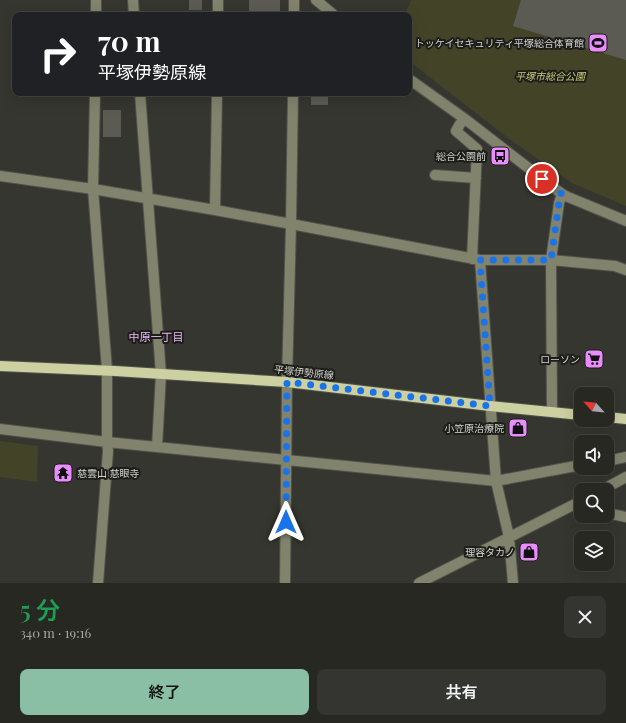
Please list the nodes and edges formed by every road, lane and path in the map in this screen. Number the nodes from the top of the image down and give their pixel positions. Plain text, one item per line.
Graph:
1 (96, 0) edge
2 (133, 0) edge
3 (218, 0) edge
4 (294, 0) edge
5 (316, 0) edge
6 (96, 12) edge
7 (134, 12) edge
8 (218, 12) edge
9 (294, 12) edge
10 (330, 12) edge
11 (412, 81) edge
12 (95, 96) edge
13 (140, 96) edge
14 (217, 96) edge
15 (293, 96) edge
16 (465, 119) junction
17 (435, 175) dead end
18 (0, 176) edge
19 (476, 178) junction
20 (93, 189) junction
21 (562, 194) junction
22 (149, 198) junction
23 (215, 210) junction
24 (626, 221) edge
25 (291, 224) junction
26 (476, 260) junction
27 (551, 260) junction
28 (626, 270) edge
29 (0, 366) edge
30 (107, 370) junction
31 (161, 374) junction
32 (287, 382) junction
33 (490, 406) junction
34 (552, 412) junction
35 (574, 414) edge
36 (614, 418) edge
37 (626, 420) edge
38 (0, 429) edge
39 (107, 442) junction
40 (157, 447) junction
41 (626, 458) edge
42 (286, 460) junction
43 (614, 460) edge
44 (574, 466) edge
45 (626, 477) edge
46 (496, 480) junction
47 (614, 484) edge
48 (574, 506) edge
49 (614, 514) edge
50 (626, 517) edge
51 (508, 537) junction
52 (98, 583) edge
53 (286, 583) edge
54 (419, 583) edge
55 (513, 583) edge

1 - 6 street
2 - 7 street
3 - 8 street
4 - 9 street
5 - 10 street
11 - 16 street
12 - 20 street
13 - 22 street
14 - 23 street
15 - 25 street
16 - 19 street
16 - 21 street
17 - 19 street
18 - 20 street
19 - 26 street
20 - 22 street
20 - 30 street
21 - 24 street
21 - 27 street
22 - 23 street
22 - 31 street
23 - 25 street
25 - 26 street
25 - 32 street
26 - 27 street
26 - 33 street
27 - 28 street
27 - 34 street
29 - 30 main road, 平塚伊勢原線
30 - 31 main road, 平塚伊勢原線
30 - 39 street
31 - 32 main road, 平塚伊勢原線
31 - 40 street
32 - 33 main road, 平塚伊勢原線
32 - 42 street
33 - 34 main road, 平塚伊勢原線
33 - 46 street
34 - 35 main road, 平塚伊勢原線
36 - 37 main road
38 - 39 street
39 - 40 street
39 - 52 street
40 - 42 street
41 - 43 street
42 - 46 street
42 - 53 street
44 - 46 street
45 - 47 street
46 - 51 street
48 - 51 street
49 - 50 street
51 - 54 street
51 - 55 street

